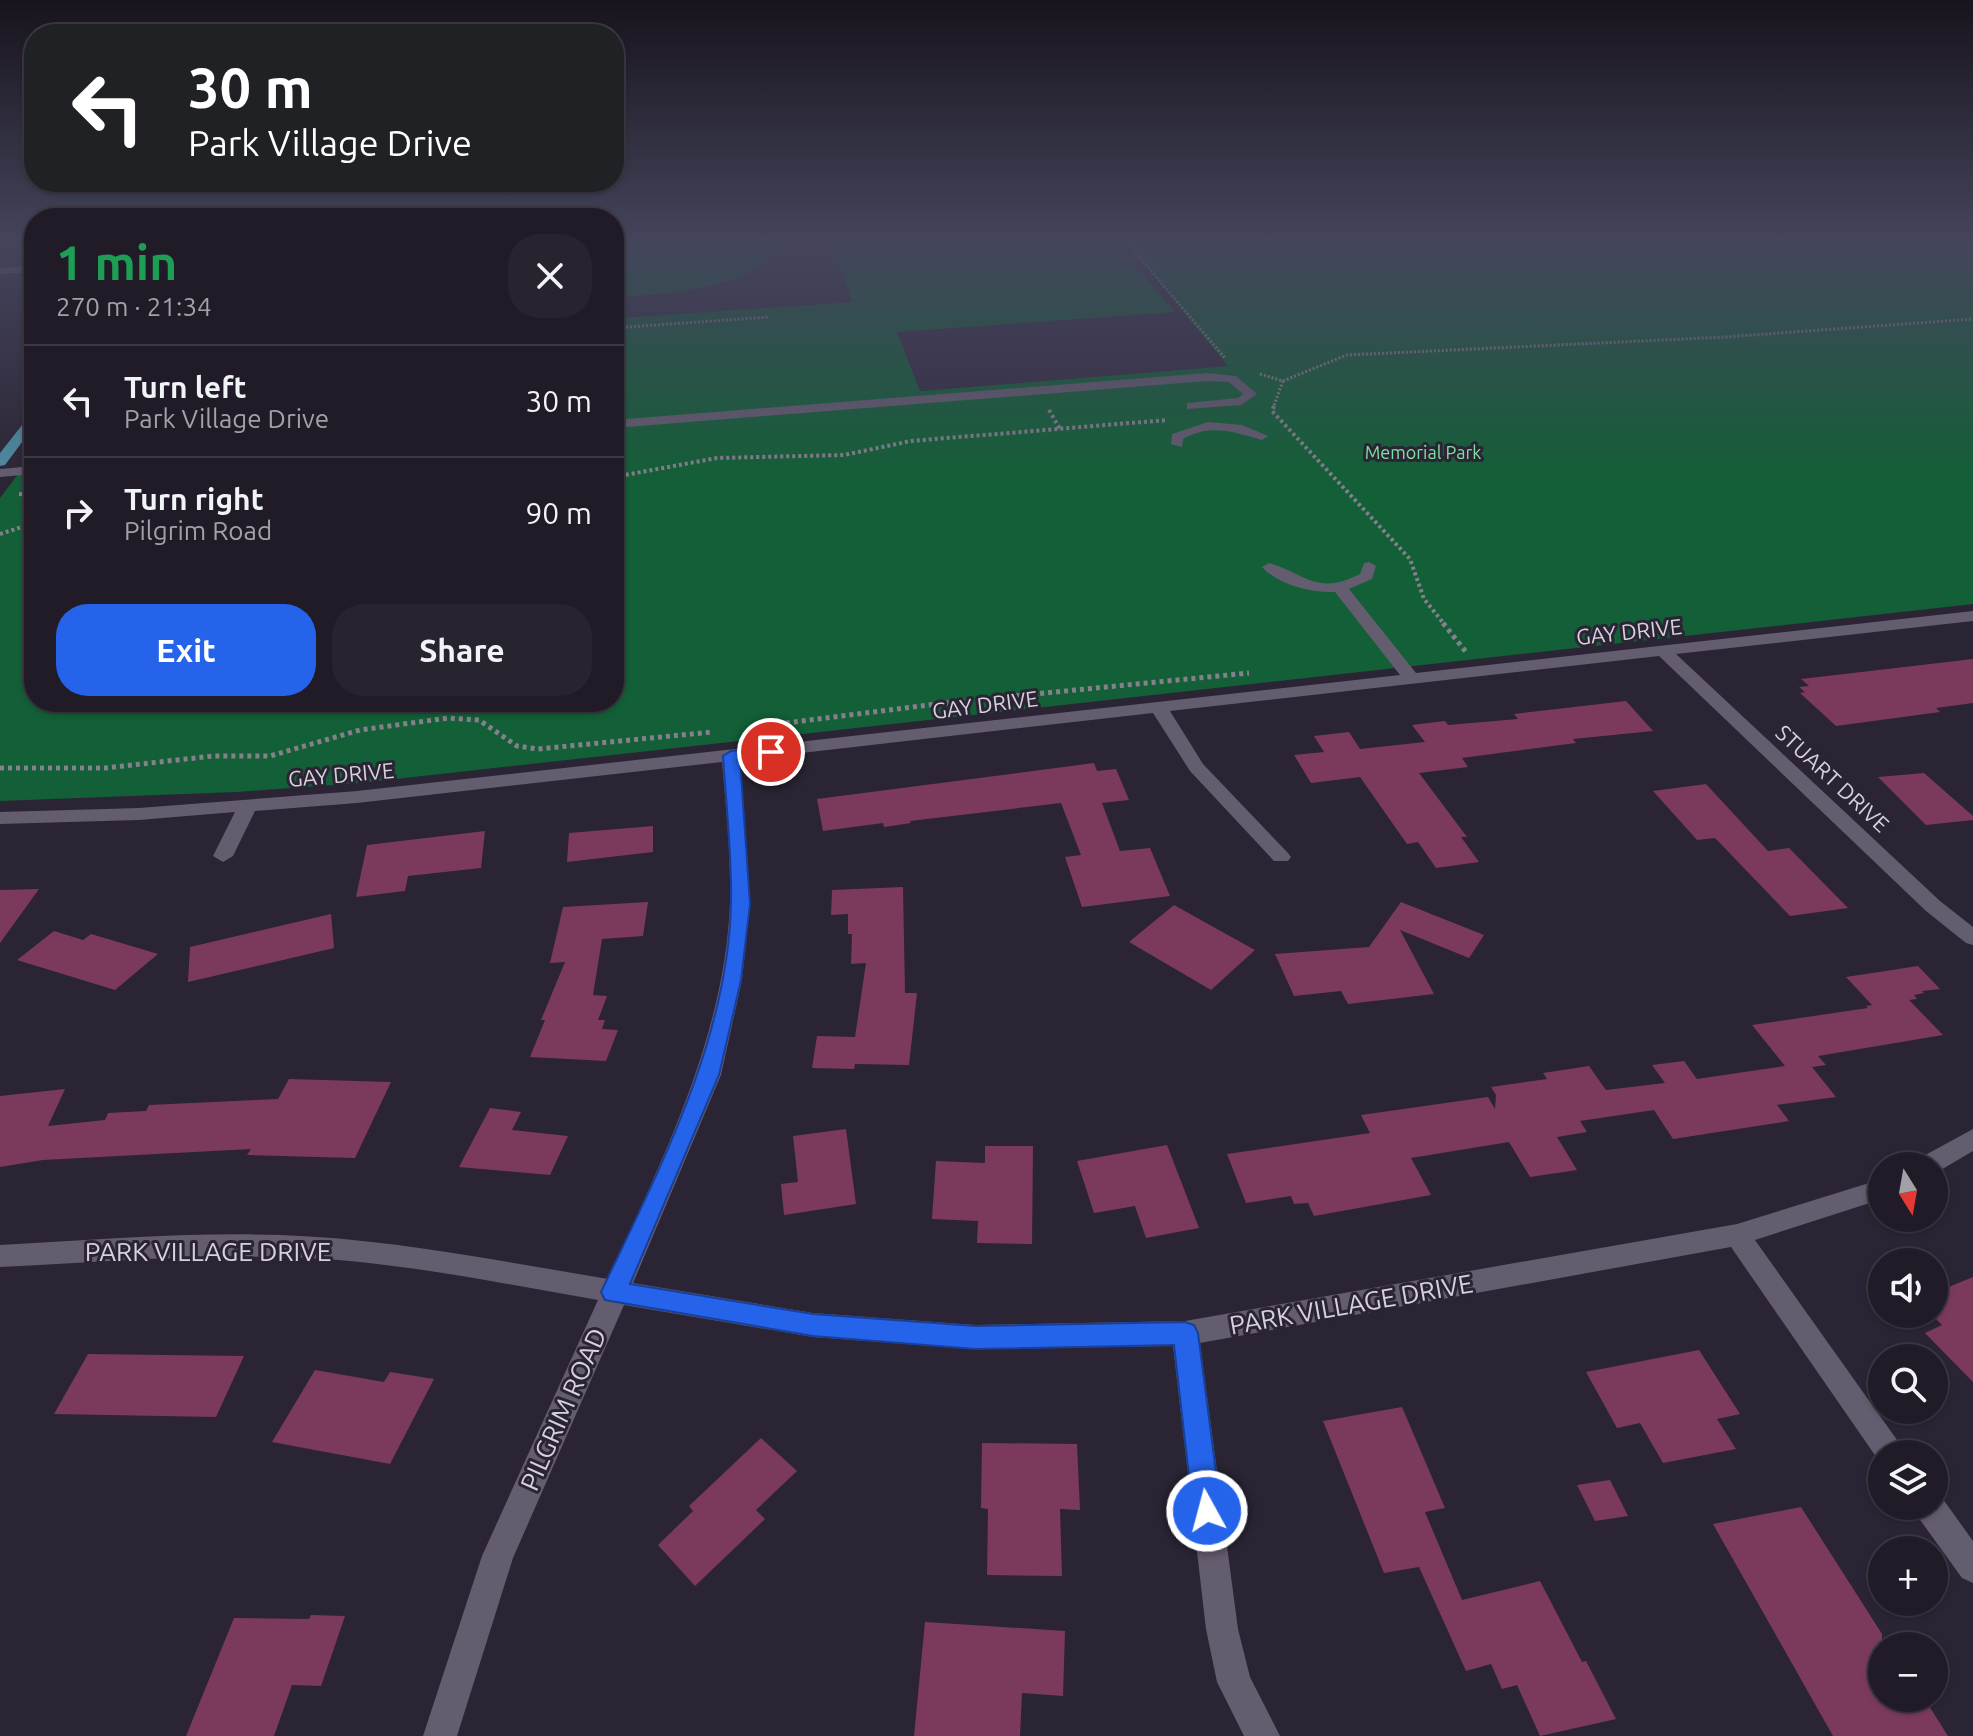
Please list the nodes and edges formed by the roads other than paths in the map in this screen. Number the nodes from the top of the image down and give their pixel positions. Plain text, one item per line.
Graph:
1 (1169, 380) junction
2 (1199, 417) junction
3 (624, 423) edge
4 (24, 431) edge
5 (1262, 436) dead end
6 (1177, 444) dead end
7 (0, 462) edge
8 (24, 471) edge
9 (0, 473) edge
10 (1369, 566) dead end
11 (1269, 567) dead end
12 (1340, 588) junction
13 (1973, 616) edge
14 (1663, 651) junction
15 (1412, 679) junction
16 (1159, 708) junction
17 (731, 756) junction
18 (247, 807) junction
19 (0, 818) edge
20 (223, 856) dead end
21 (1281, 857) dead end
22 (1973, 938) edge
23 (1973, 1139) edge
24 (1948, 1154) edge
25 (1868, 1193) edge
26 (1737, 1235) junction
27 (0, 1256) edge
28 (614, 1292) junction
29 (1185, 1333) junction
30 (1882, 1440) edge
31 (1939, 1520) edge
32 (1973, 1567) edge
33 (440, 1736) edge
34 (1263, 1736) edge

1 - 2 street
1 - 2 street
1 - 3 street
2 - 5 street
2 - 6 street
4 - 7 main road
8 - 9 street
10 - 12 street
11 - 12 street
12 - 15 street
13 - 14 street, GAY DRIVE
14 - 15 street, GAY DRIVE
14 - 22 street, STUART DRIVE
15 - 16 street, GAY DRIVE
16 - 17 street, GAY DRIVE
16 - 21 street
17 - 18 street, GAY DRIVE
17 - 28 street, PILGRIM ROAD
18 - 19 street, GAY DRIVE
18 - 20 street
23 - 24 street
25 - 26 street, PARK VILLAGE DRIVE
26 - 29 street, PARK VILLAGE DRIVE
26 - 30 street
27 - 28 street, PARK VILLAGE DRIVE
28 - 29 street, PARK VILLAGE DRIVE
28 - 33 street, PILGRIM ROAD
29 - 34 street
31 - 32 street

